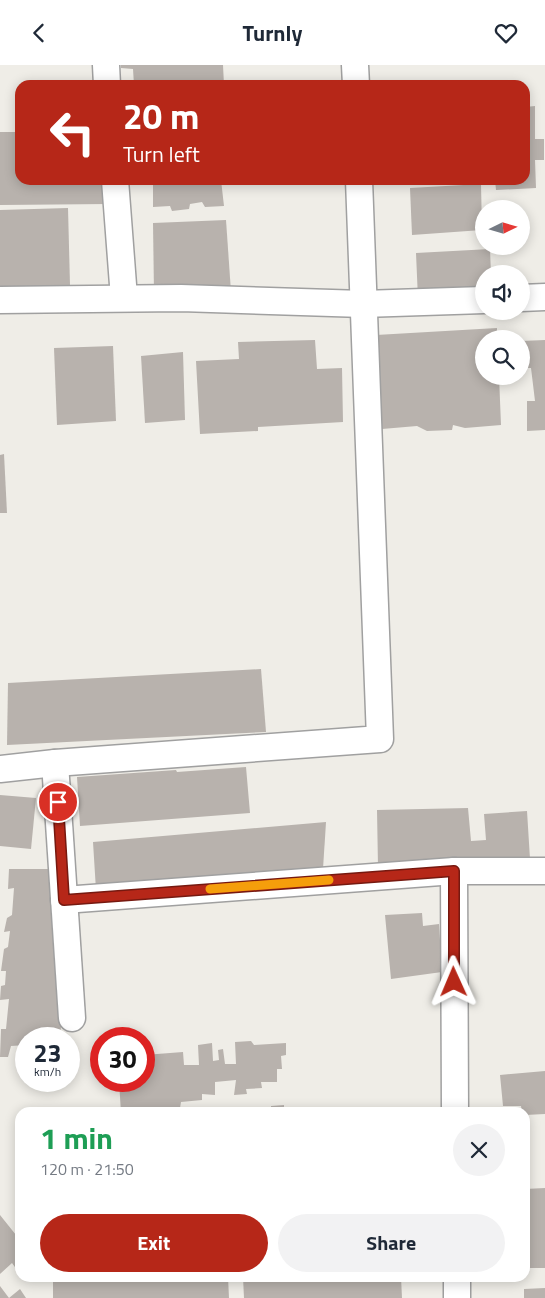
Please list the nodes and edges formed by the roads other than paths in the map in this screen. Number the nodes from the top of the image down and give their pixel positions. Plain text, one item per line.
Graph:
1 (106, 65) edge
2 (355, 65) edge
3 (107, 80) edge
4 (356, 80) edge
5 (115, 185) edge
6 (359, 185) edge
7 (545, 297) edge
8 (124, 298) junction
9 (530, 298) edge
10 (0, 300) edge
11 (475, 300) edge
12 (363, 304) junction
13 (55, 763) junction
14 (0, 769) edge
15 (454, 871) junction
16 (545, 871) edge
17 (64, 900) junction
18 (72, 1018) dead end
19 (455, 1107) edge
20 (457, 1282) edge
21 (457, 1298) edge

1 - 3 street
2 - 4 street
5 - 8 street
6 - 12 street
7 - 9 street
8 - 10 street
8 - 12 street
11 - 12 street
12 - 13 street
13 - 14 street
13 - 17 street
15 - 16 street
15 - 17 street
15 - 19 street
17 - 18 street
20 - 21 street

